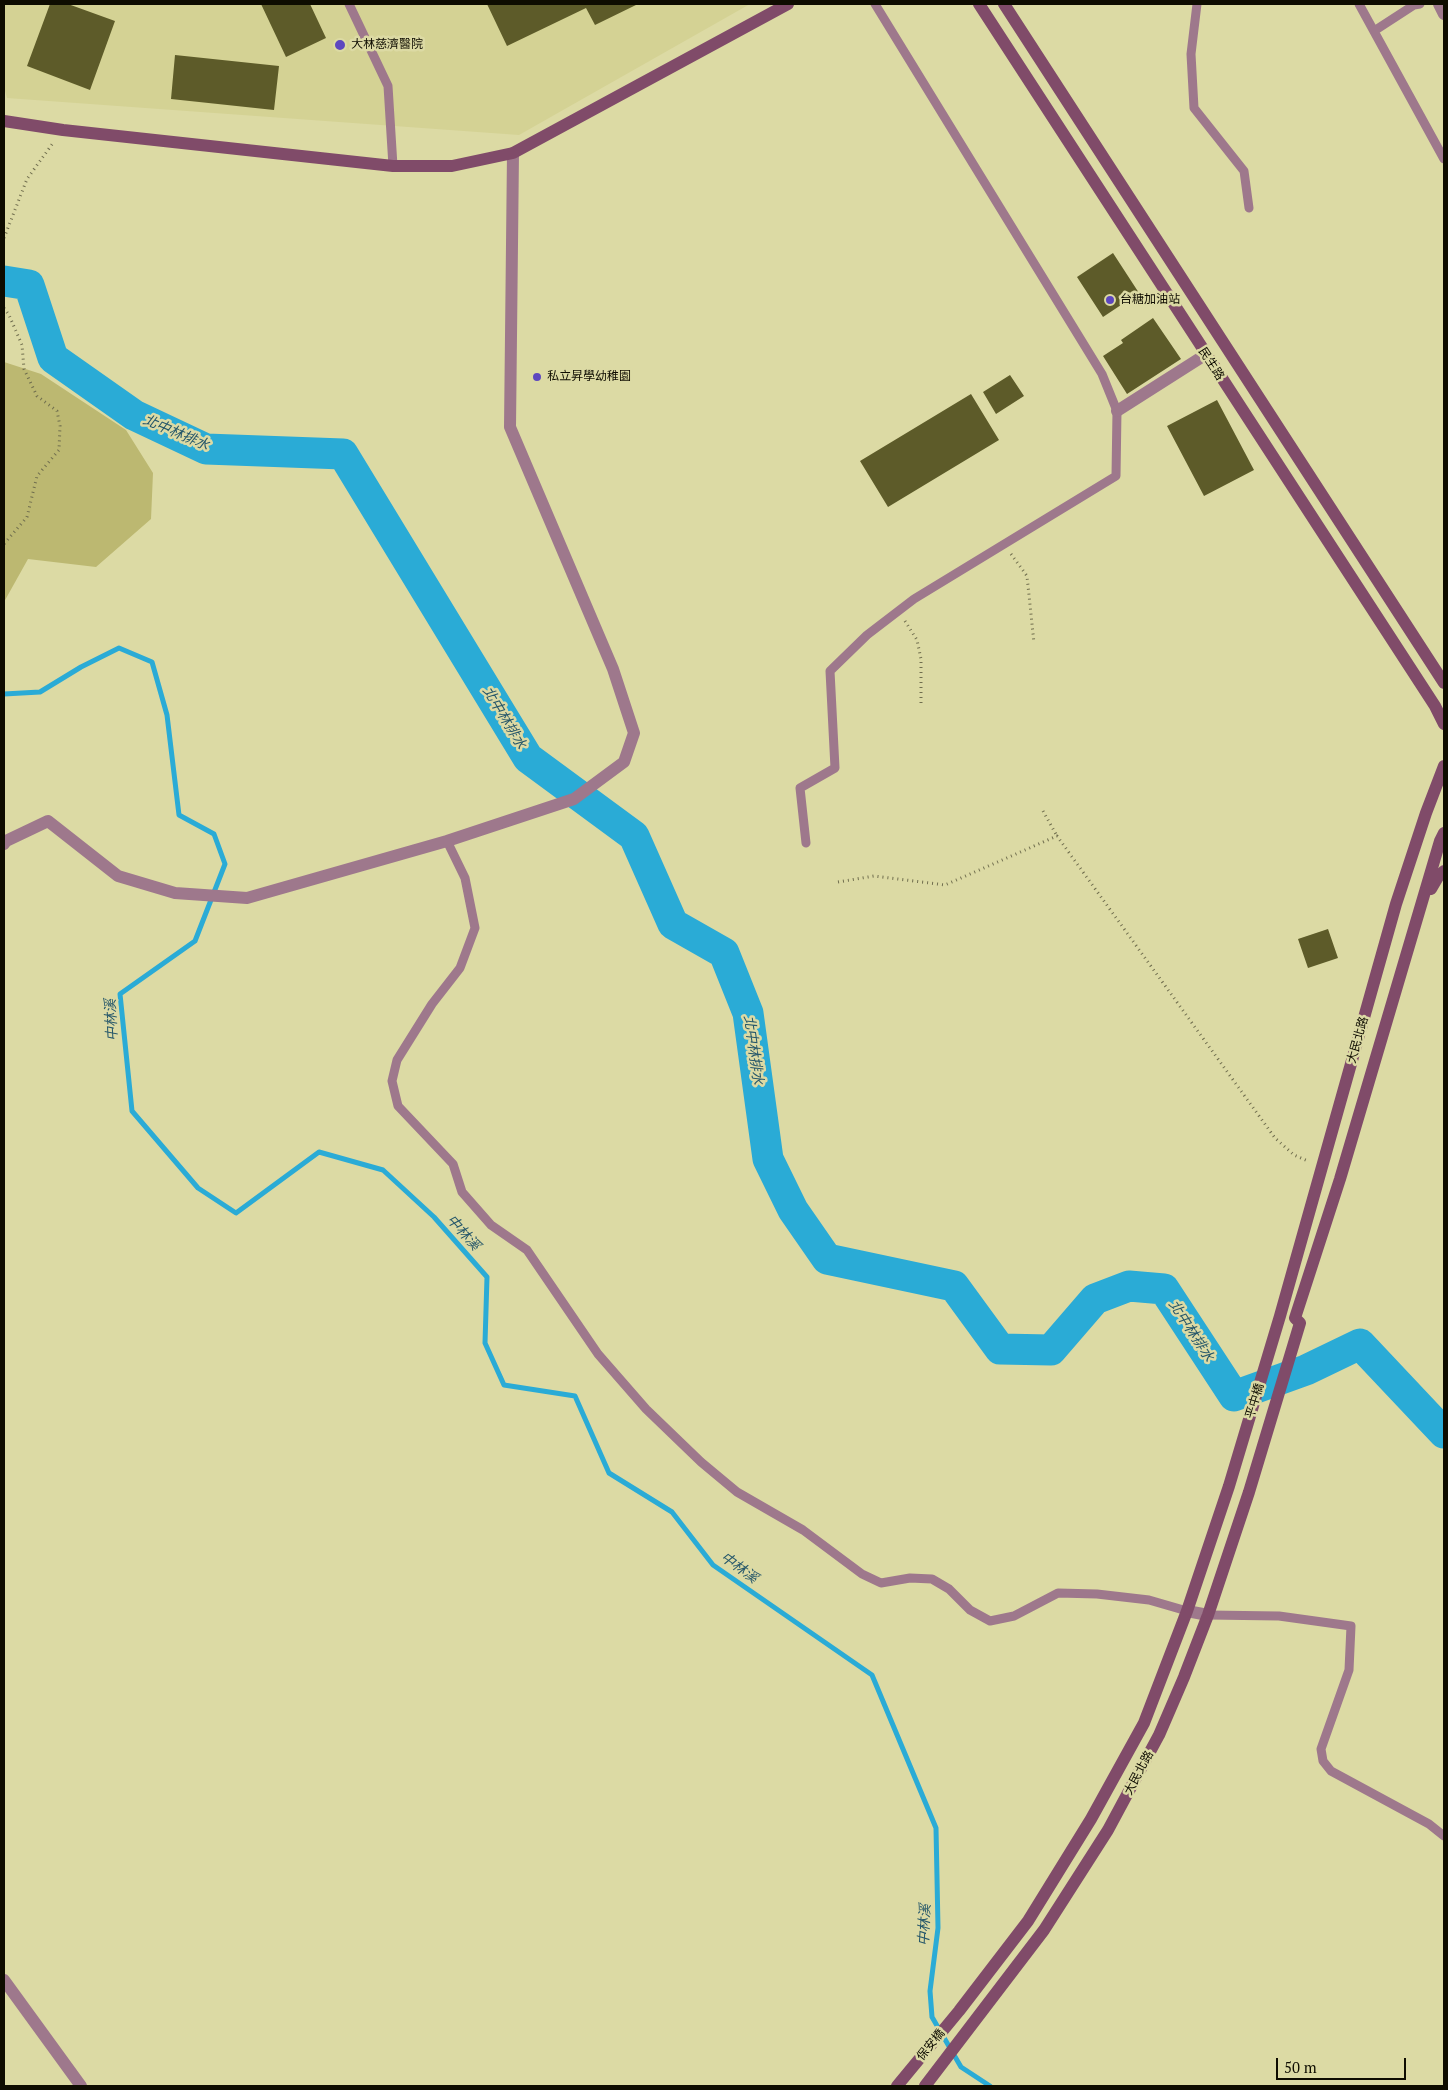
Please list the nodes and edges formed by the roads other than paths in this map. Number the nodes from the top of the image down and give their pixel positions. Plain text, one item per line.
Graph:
1 (349, 4) edge
2 (788, 4) edge
3 (875, 4) edge
4 (979, 4) edge
5 (1004, 4) edge
6 (1197, 4) edge
7 (1359, 4) edge
8 (1420, 4) edge
9 (1439, 4) edge
10 (1444, 14) edge
11 (1374, 31) junction
12 (4, 121) edge
13 (513, 153) junction
14 (1444, 159) edge
15 (393, 166) junction
16 (1249, 208) dead end
17 (1205, 354) junction
18 (1117, 410) junction
19 (1444, 683) edge
20 (1444, 724) edge
21 (1444, 766) edge
22 (1444, 833) edge
23 (447, 841) junction
24 (806, 843) dead end
25 (4, 844) edge
26 (1444, 871) edge
27 (1423, 902) junction
28 (1280, 1316) joint
29 (1300, 1323) joint
30 (1229, 1486) joint
31 (1249, 1492) joint
32 (1187, 1611) junction
33 (1208, 1615) junction
34 (1444, 1836) edge
35 (4, 1980) edge
36 (959, 2011) joint
37 (973, 2024) joint
38 (901, 2082) edge
39 (81, 2086) edge
40 (925, 2086) edge

1 - 15 lane
2 - 13 main road
3 - 18 lane
4 - 17 main road, 民生路
5 - 19 main road, 民生路
6 - 16 lane
7 - 11 lane
8 - 11 lane
9 - 10 street
11 - 14 lane
12 - 15 main road
13 - 15 main road
13 - 23 street
17 - 18 street
17 - 20 main road, 民生路
18 - 24 lane
21 - 28 main road, 大民北路
22 - 27 main road, 大民北路
23 - 25 street
23 - 32 lane
26 - 27 main road
27 - 29 main road, 大民北路
28 - 30 main road, 平中橋
29 - 31 main road, 平中橋
30 - 32 main road, 大民北路
31 - 33 main road, 大民北路
32 - 33 street
32 - 36 main road, 大民北路
33 - 34 lane
33 - 37 main road, 大民北路
35 - 39 street
36 - 38 main road, 保安橋
37 - 40 main road, 保安橋

